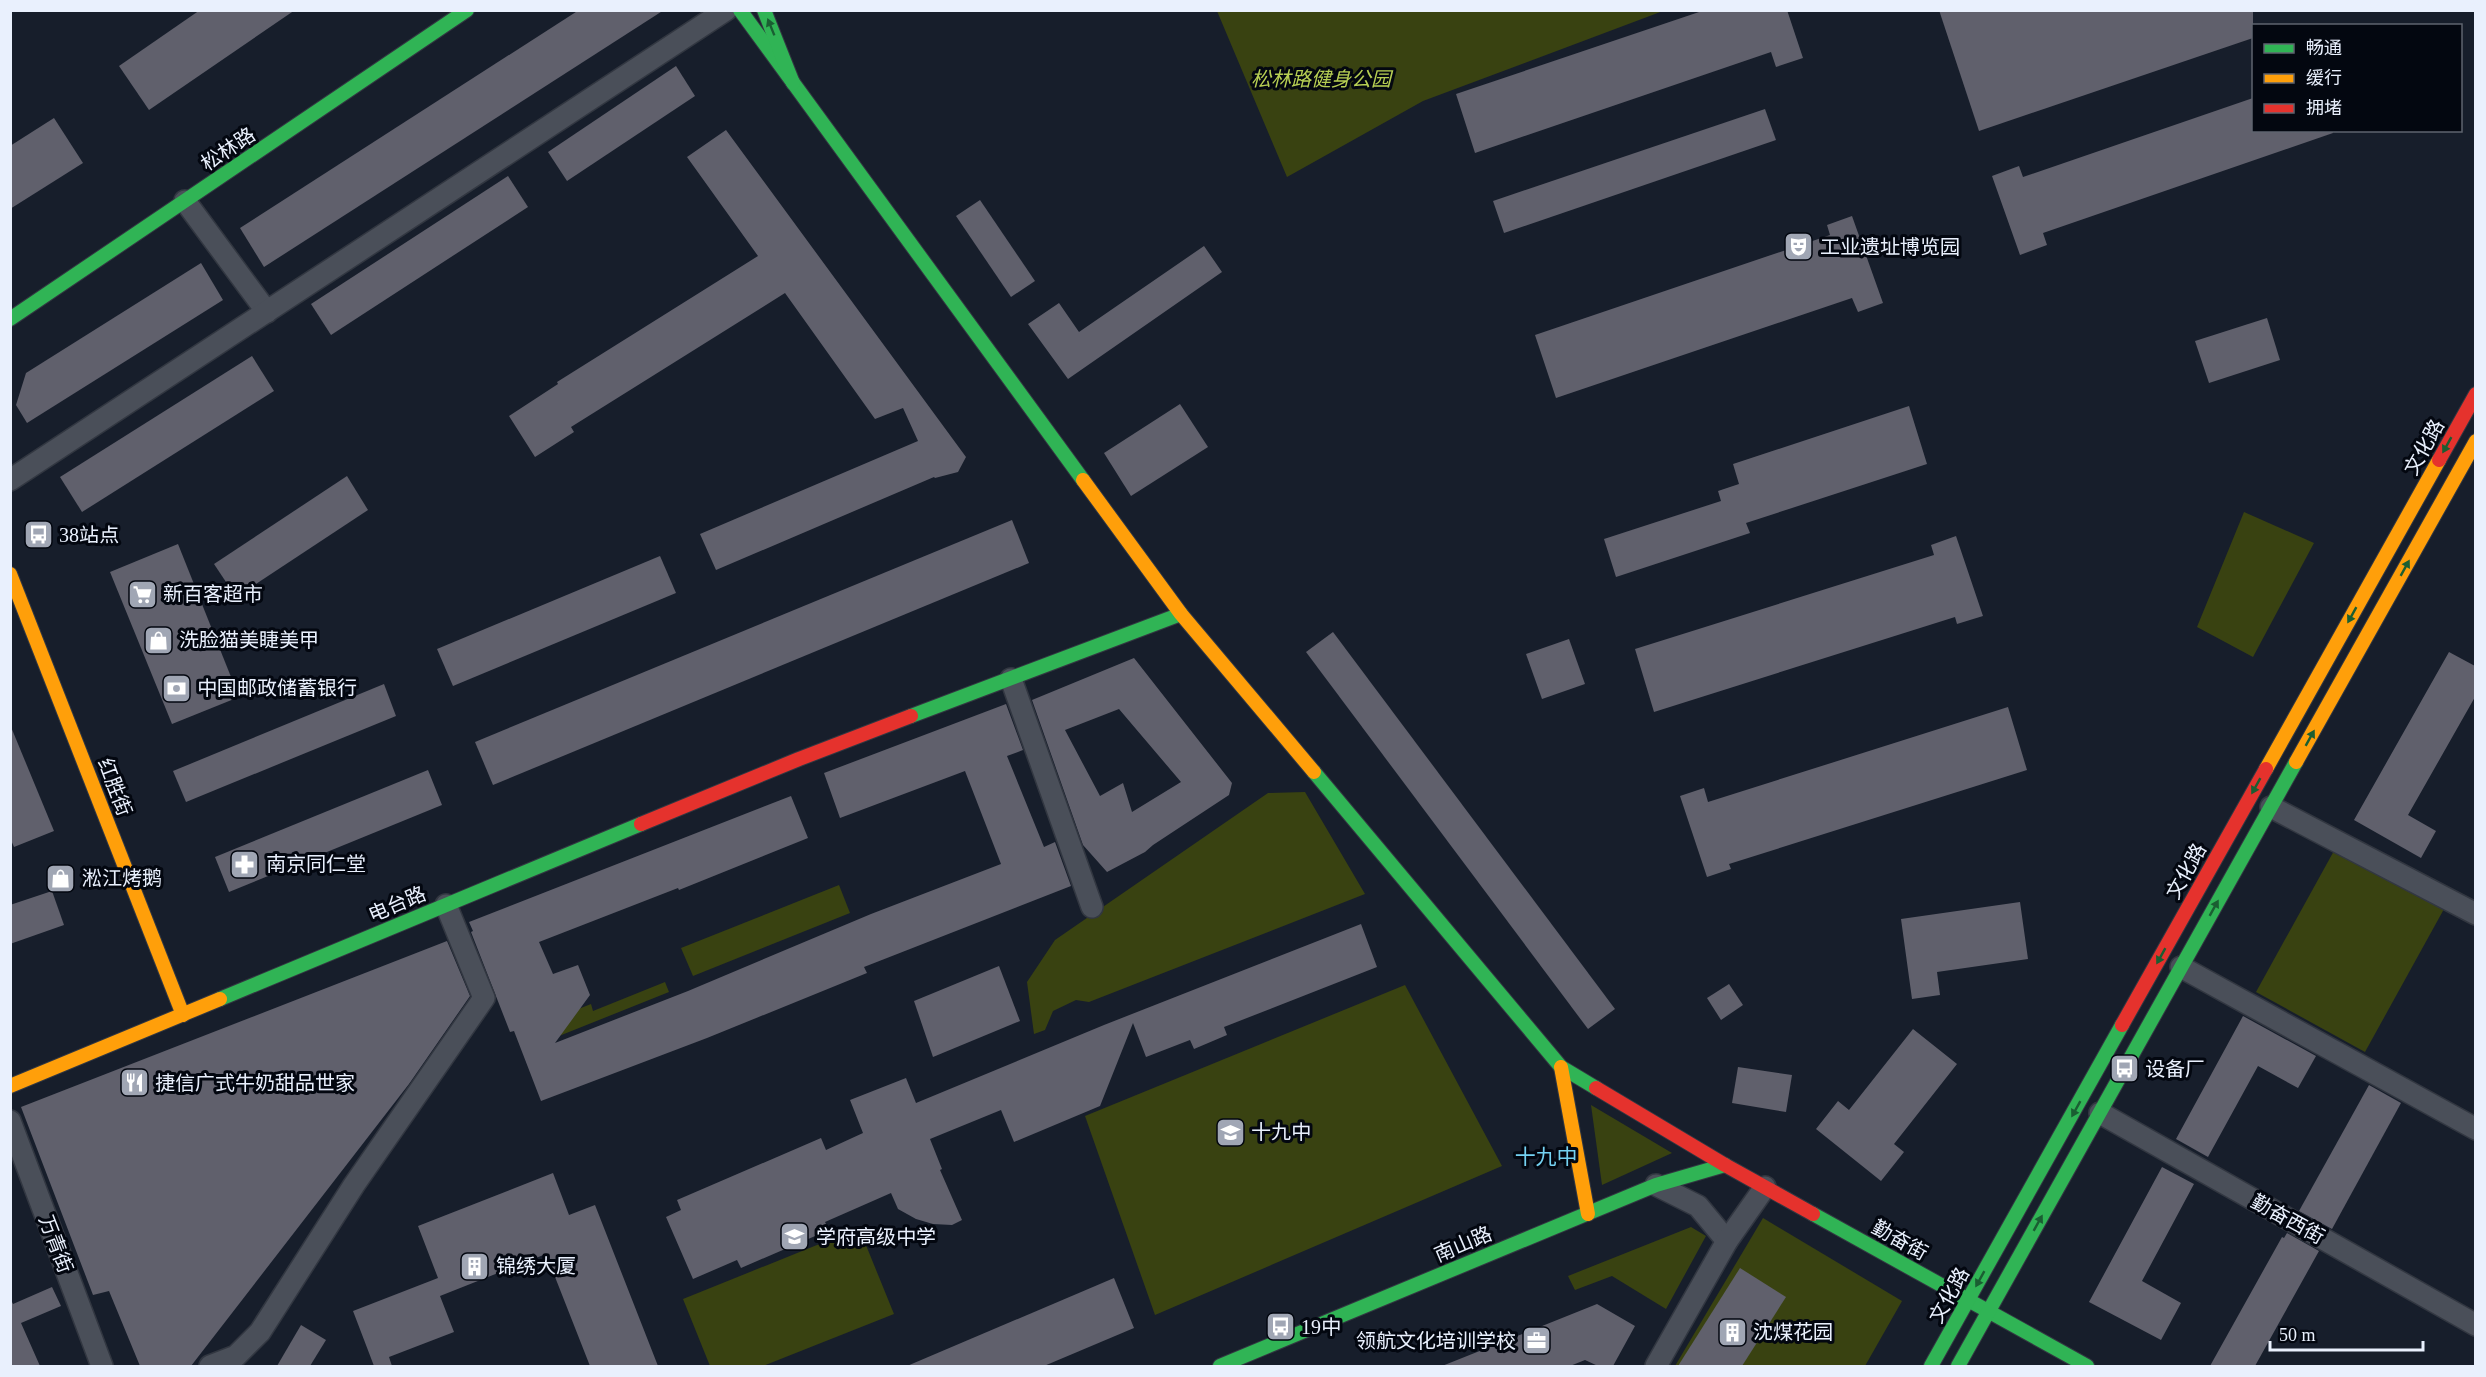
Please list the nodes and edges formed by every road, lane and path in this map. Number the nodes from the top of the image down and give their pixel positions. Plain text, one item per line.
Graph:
1 (467, 10) edge
2 (726, 10) edge
3 (740, 10) edge
4 (764, 10) edge
5 (793, 83) junction
6 (185, 201) junction
7 (267, 312) junction
8 (10, 319) edge
9 (2475, 394) edge
10 (2475, 441) edge
11 (10, 480) edge
12 (10, 574) edge
13 (1181, 614) junction
14 (1011, 679) junction
15 (2271, 807) junction
16 (446, 905) junction
17 (1092, 907) dead end
18 (2475, 914) edge
19 (2181, 967) junction
20 (183, 1015) junction
21 (1561, 1067) junction
22 (10, 1086) edge
23 (2100, 1113) junction
24 (10, 1121) edge
25 (2475, 1129) edge
26 (1725, 1165) junction
27 (1656, 1185) junction
28 (1765, 1187) junction
29 (1588, 1214) junction
30 (1727, 1241) junction
31 (1968, 1300) junction
32 (1989, 1311) junction
33 (2475, 1324) edge
34 (102, 1366) edge
35 (210, 1366) edge
36 (1220, 1366) edge
37 (1656, 1366) edge
38 (1931, 1366) edge
39 (1958, 1366) edge
40 (2087, 1366) edge

1 - 6 street, 松林路
2 - 7 street
3 - 5 street
5 -> 4 street
5 - 13 street
6 - 7 street
6 - 8 street, 松林路
7 - 11 street
9 -> 31 street, 文化路
15 -> 10 street
12 - 20 street, 红胜街
13 - 14 street, 电台路
13 - 21 street
14 - 16 street, 电台路
14 - 17 street
15 - 18 street
19 -> 15 street
16 - 20 street, 电台路
16 - 35 street
19 - 23 street
19 - 25 street
20 - 22 street, 电台路
21 - 26 street, 勤奋街
21 - 29 street
32 -> 23 street
23 - 33 street, 勤奋西街
24 - 34 street, 万青街
26 - 27 street, 南山路
26 - 28 street, 勤奋街
27 - 29 street, 南山路
27 - 30 street
28 - 30 street
28 - 31 street, 勤奋街
29 - 36 street, 南山路
30 - 37 street
31 - 32 street, 勤奋街
31 - 38 street, 文化路
32 - 39 street
32 - 40 street, 勤奋街

